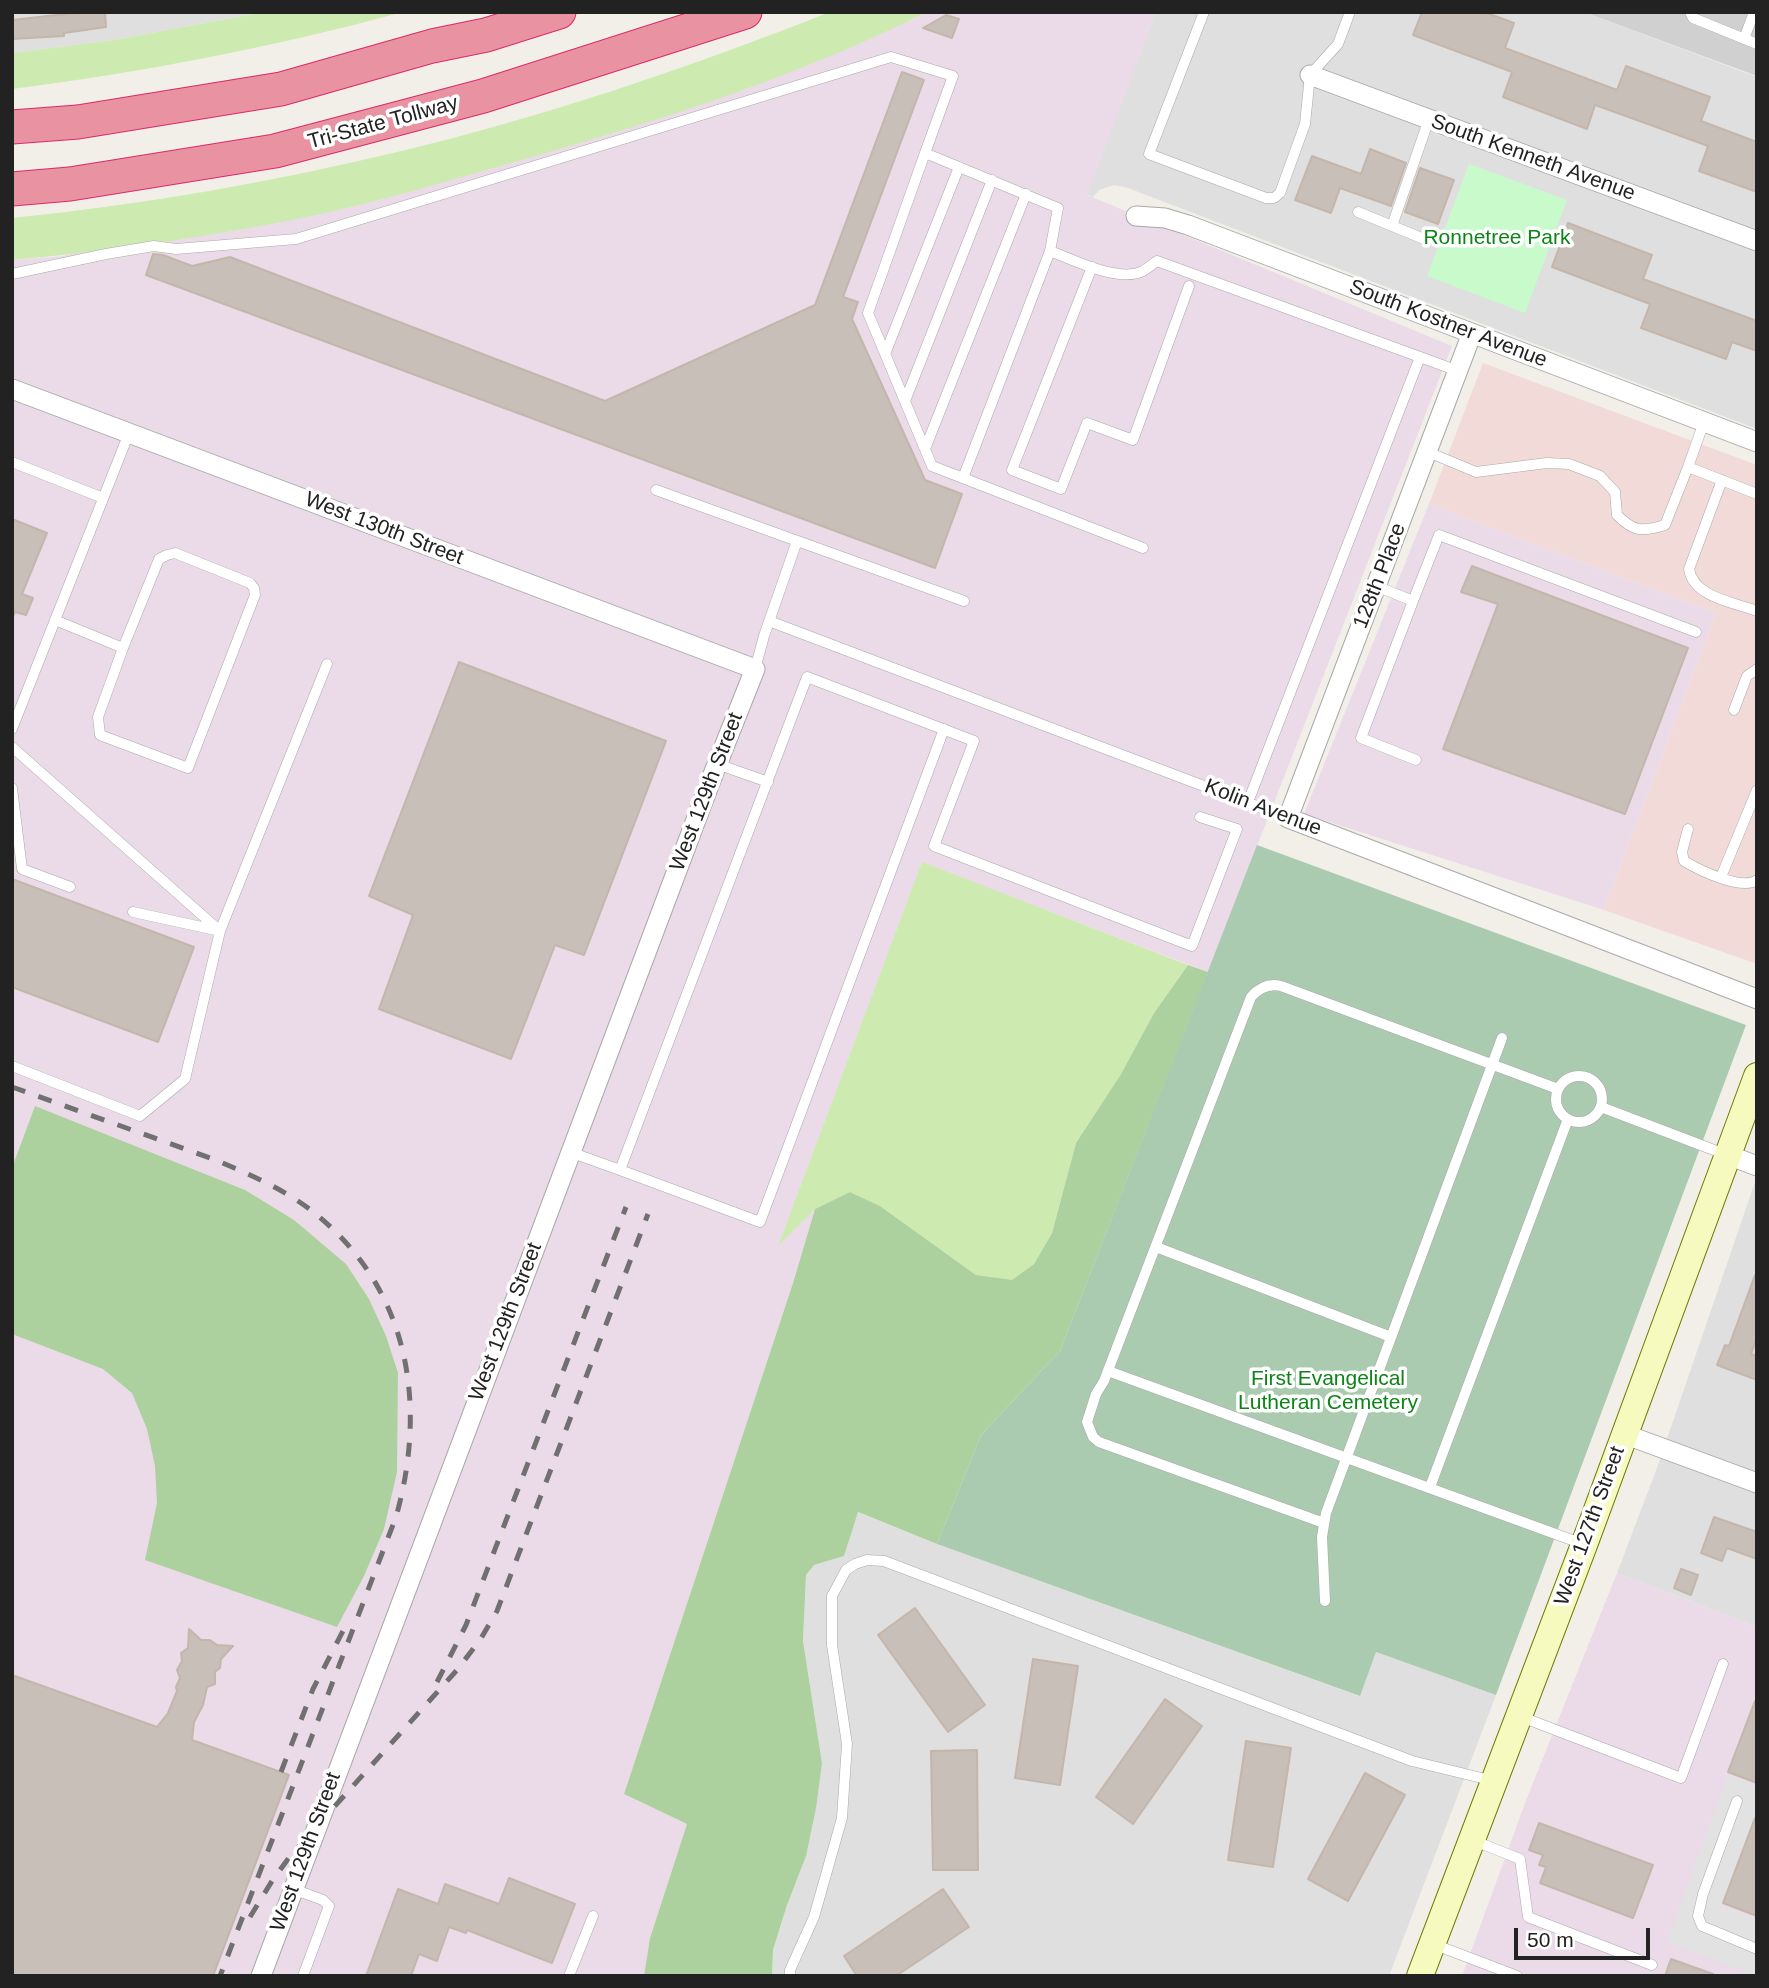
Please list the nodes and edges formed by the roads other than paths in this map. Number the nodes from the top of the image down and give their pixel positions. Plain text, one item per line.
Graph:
1 (513, 12) edge
2 (558, 12) edge
3 (745, 12) edge
4 (1204, 12) edge
5 (1350, 12) edge
6 (1690, 12) edge
7 (1754, 12) edge
8 (1744, 39) junction
9 (1757, 44) edge
10 (432, 46) junction
11 (1310, 75) junction
12 (1429, 119) junction
13 (12, 127) edge
14 (925, 153) junction
15 (959, 167) junction
16 (992, 180) junction
17 (12, 189) edge
18 (1026, 194) junction
19 (1358, 212) dead end
20 (1136, 216) dead end
21 (1392, 226) junction
22 (1424, 239) dead end
23 (1757, 241) edge
24 (1050, 251) junction
25 (1092, 267) junction
26 (12, 274) edge
27 (1189, 286) dead end
28 (1472, 333) junction
29 (885, 354) junction
30 (1420, 357) junction
31 (1458, 371) junction
32 (12, 389) edge
33 (905, 401) junction
34 (1704, 422) junction
35 (129, 433) junction
36 (1757, 442) edge
37 (925, 449) junction
38 (1427, 452) junction
39 (12, 462) edge
40 (1688, 467) junction
41 (963, 478) junction
42 (1722, 480) junction
43 (656, 490) dead end
44 (1757, 494) edge
45 (103, 498) junction
46 (797, 541) junction
47 (1143, 548) dead end
48 (1377, 586) junction
49 (964, 601) dead end
50 (1413, 601) junction
51 (1757, 611) edge
52 (55, 620) junction
53 (769, 621) junction
54 (1696, 632) dead end
55 (123, 648) junction
56 (327, 664) dead end
57 (755, 669) junction
58 (1757, 669) edge
59 (1734, 710) dead end
60 (12, 729) edge
61 (944, 729) junction
62 (12, 747) edge
63 (1416, 760) dead end
64 (717, 764) junction
65 (768, 782) junction
66 (12, 788) edge
67 (1757, 790) edge
68 (1248, 802) junction
69 (1200, 817) dead end
70 (1288, 818) junction
71 (1688, 830) dead end
72 (1721, 877) junction
73 (1757, 880) edge
74 (70, 887) dead end
75 (133, 912) dead end
76 (220, 931) junction
77 (1757, 999) edge
78 (1502, 1038) dead end
79 (1492, 1065) junction
80 (12, 1066) edge
81 (1757, 1076) edge
82 (1558, 1089) junction
83 (1601, 1107) junction
84 (1568, 1119) junction
85 (570, 1152) junction
86 (1728, 1155) junction
87 (1757, 1166) edge
88 (620, 1170) junction
89 (1156, 1247) junction
90 (1391, 1337) junction
91 (1108, 1371) junction
92 (1624, 1434) junction
93 (1346, 1457) junction
94 (1757, 1483) edge
95 (1430, 1487) junction
96 (1324, 1524) junction
97 (1584, 1545) junction
98 (1325, 1601) dead end
99 (1723, 1664) dead end
100 (1519, 1716) junction
101 (1494, 1781) junction
102 (1737, 1801) dead end
103 (1472, 1840) junction
104 (293, 1889) junction
105 (593, 1916) dead end
106 (1432, 1944) junction
107 (1757, 1949) edge
108 (1651, 1965) dead end
109 (261, 1976) edge
110 (303, 1976) edge
111 (569, 1976) edge
112 (790, 1976) edge
113 (1420, 1976) edge
114 (1517, 1976) edge

1 - 10 highway
2 - 10 highway
3 - 17 highway, Tri-State Tollway
4 - 11 lane
5 - 11 lane
6 - 8 lane
7 - 8 lane
8 - 9 lane
10 - 13 highway
11 - 12 street, South Kenneth Avenue
12 - 21 lane
12 - 23 street, South Kenneth Avenue
14 - 15 lane
14 - 26 lane
14 - 29 lane
15 - 16 lane
15 - 29 lane
16 - 18 lane
16 - 33 lane
18 - 24 lane
18 - 37 lane
19 - 21 lane
20 - 28 street, South Kostner Avenue
21 - 22 lane
24 - 25 lane
24 - 41 lane
25 - 27 lane
25 - 30 lane
28 - 31 street, 128th Place
28 - 34 street, South Kostner Avenue
29 - 33 lane
30 - 31 lane
30 - 68 lane
31 - 38 street, 128th Place
32 - 35 street, West 130th Street
33 - 37 lane
34 - 36 street, South Kostner Avenue
34 - 40 lane
35 - 45 lane
35 - 57 street, West 130th Street
37 - 41 lane
38 - 40 lane
38 - 48 street, 128th Place
39 - 45 lane
40 - 42 lane
41 - 47 lane
42 - 44 lane
42 - 51 lane
43 - 46 lane
45 - 52 lane
46 - 49 lane
46 - 53 lane
48 - 50 lane
48 - 70 street, 128th Place
50 - 54 lane
50 - 63 lane
52 - 55 lane
52 - 60 lane
53 - 57 lane
53 - 68 lane, Kolin Avenue
55 - 55 lane
56 - 76 lane
57 - 64 street, West 129th Street
58 - 59 lane
61 - 65 lane
61 - 69 lane
61 - 88 lane
62 - 76 lane
64 - 65 lane
64 - 85 street, West 129th Street
65 - 88 lane
66 - 74 lane
67 - 72 lane
68 - 70 lane, Kolin Avenue
70 - 77 street, Kolin Avenue
71 - 72 lane
72 - 73 lane
75 - 76 lane
76 - 80 lane
78 - 79 lane
79 - 82 lane
79 - 89 lane
79 - 90 lane
81 - 86 main road, West 127th Street
82 - 83 lane
82 - 84 lane
83 - 84 lane
83 - 86 lane
84 - 95 lane
85 - 88 lane
85 - 104 street, West 129th Street
86 - 87 street
86 - 92 main road, West 127th Street
89 - 90 lane
89 - 91 lane
90 - 93 lane
91 - 93 lane
91 - 96 lane
92 - 94 street
92 - 97 main road, West 127th Street
93 - 95 lane
93 - 96 lane
95 - 97 lane
96 - 98 lane
97 - 100 main road, West 127th Street
99 - 100 lane
100 - 101 main road, West 127th Street
101 - 103 main road, West 127th Street
101 - 112 lane
102 - 107 lane
103 - 106 main road, West 127th Street
103 - 108 lane
104 - 109 street, West 129th Street
104 - 110 lane
105 - 111 lane
106 - 113 main road, West 127th Street
106 - 114 lane

